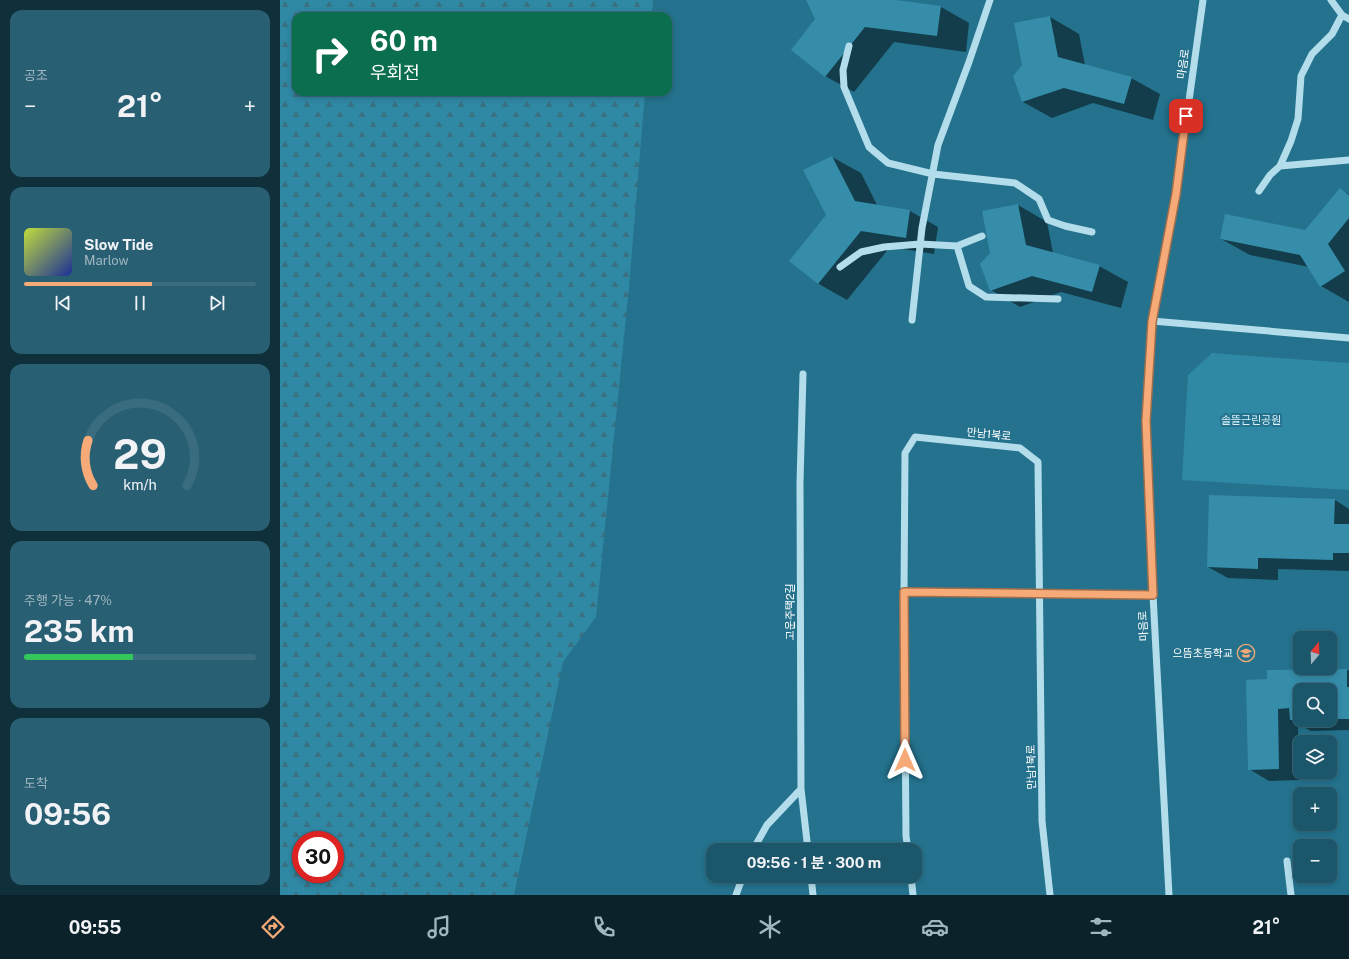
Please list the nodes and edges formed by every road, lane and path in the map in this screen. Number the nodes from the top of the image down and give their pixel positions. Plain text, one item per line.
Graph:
1 (990, 0) edge
2 (1203, 0) edge
3 (1331, 0) edge
4 (1342, 15) junction
5 (1349, 19) edge
6 (849, 46) dead end
7 (1349, 160) edge
8 (1280, 166) junction
9 (932, 174) junction
10 (1259, 190) dead end
11 (1092, 232) dead end
12 (982, 236) dead end
13 (920, 244) junction
14 (957, 246) junction
15 (840, 267) dead end
16 (1058, 299) dead end
17 (912, 320) dead end
18 (1152, 322) junction
19 (1349, 338) edge
20 (803, 374) dead end
21 (904, 592) junction
22 (1040, 594) junction
23 (1153, 595) junction
24 (801, 789) junction
25 (758, 843) edge
26 (807, 843) edge
27 (907, 843) edge
28 (1287, 861) dead end
29 (740, 883) edge
30 (812, 883) edge
31 (912, 883) edge
32 (736, 895) edge
33 (813, 895) edge
34 (913, 895) edge
35 (1050, 895) edge
36 (1169, 895) edge
37 (1291, 895) edge

1 - 9 street
2 - 18 street, 마음로
3 - 4 street
4 - 5 street
4 - 8 street
6 - 9 street
7 - 8 street
8 - 10 street
9 - 11 street
9 - 13 street
12 - 14 street
13 - 14 street
13 - 15 street
13 - 17 street
14 - 16 street
18 - 19 street
18 - 23 street, 마음로
20 - 24 street, 고운주택2길
21 - 22 street
21 - 22 street, 만남1북로
21 - 27 street, 만남1북로
22 - 23 street
22 - 35 street, 만남1북로
23 - 36 street, 마음로
24 - 25 street
24 - 26 street, 고운주택2길
28 - 37 street
29 - 32 street
30 - 33 street
31 - 34 street

